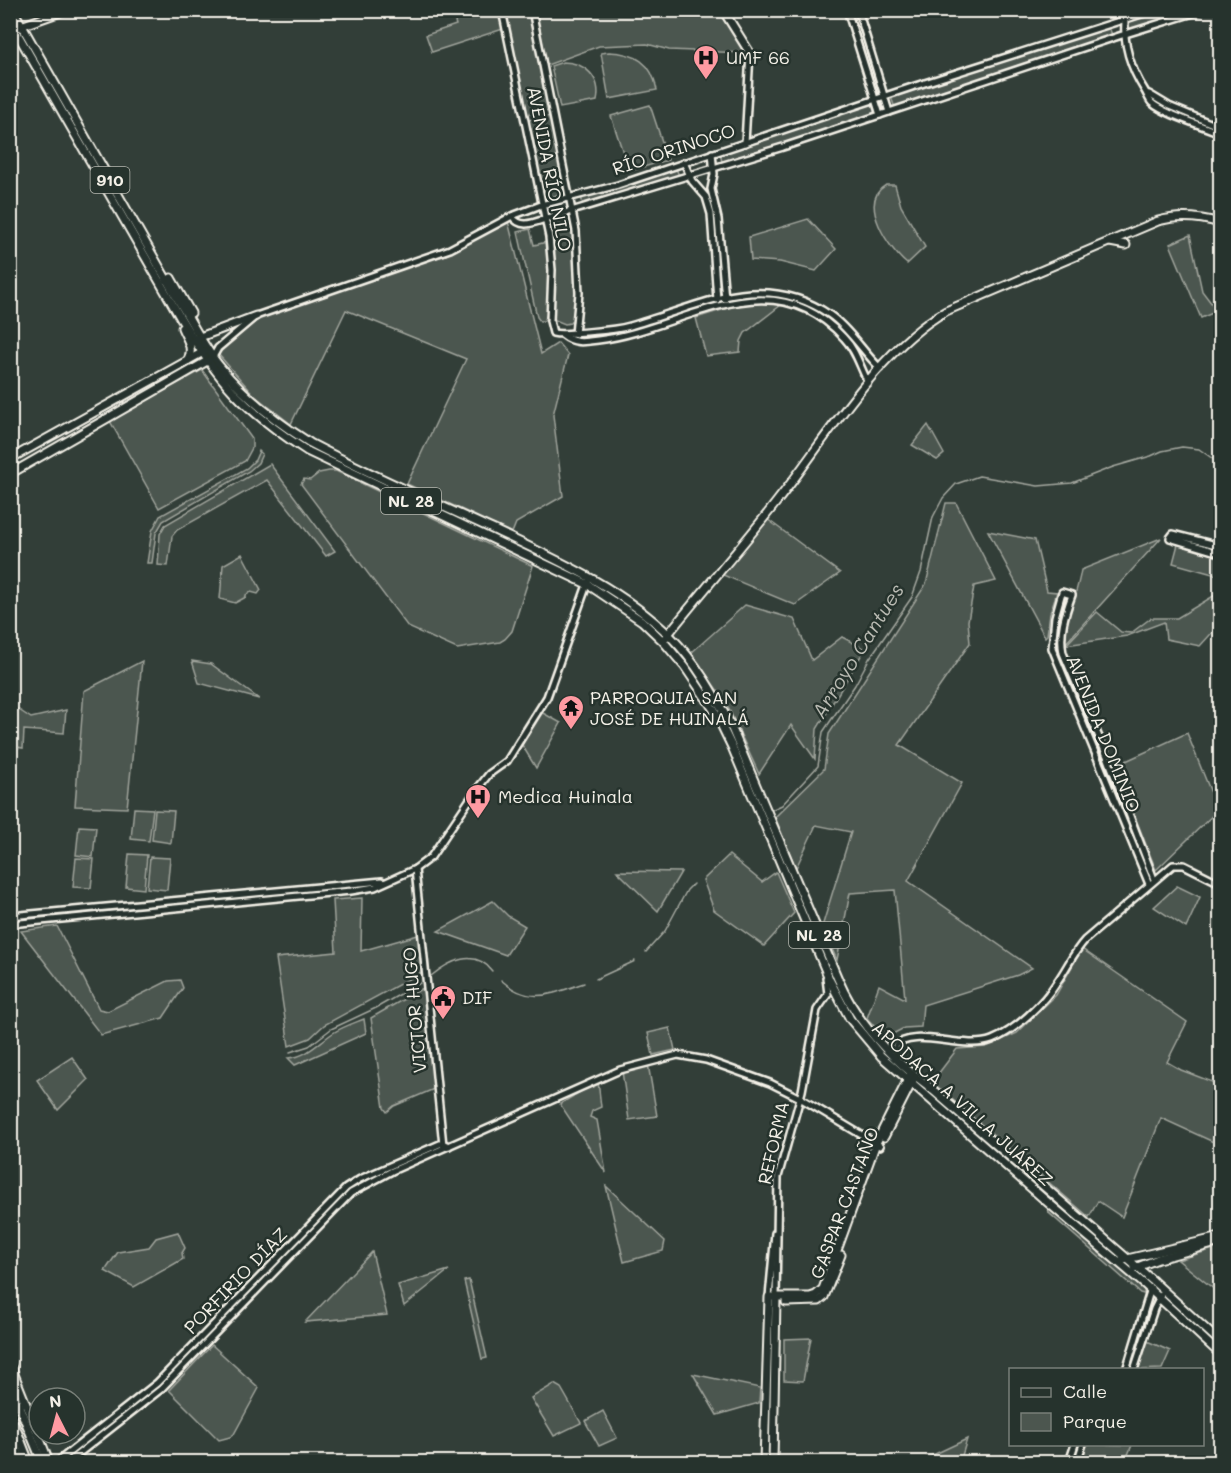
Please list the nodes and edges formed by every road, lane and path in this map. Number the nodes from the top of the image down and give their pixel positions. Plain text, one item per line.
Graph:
1 (13, 10) edge
2 (66, 10) edge
3 (502, 10) edge
4 (532, 10) edge
5 (723, 10) edge
6 (847, 10) edge
7 (858, 10) edge
8 (1154, 10) edge
9 (1203, 10) edge
10 (1125, 20) junction
11 (10, 21) edge
12 (1114, 23) junction
13 (18, 27) junction
14 (1122, 35) junction
15 (750, 53) joint
16 (885, 97) junction
17 (876, 100) junction
18 (1153, 101) junction
19 (889, 112) junction
20 (880, 115) junction
21 (1221, 127) edge
22 (1221, 133) edge
23 (88, 134) dead end
24 (745, 143) junction
25 (712, 153) junction
26 (684, 162) junction
27 (714, 168) junction
28 (689, 175) junction
29 (712, 184) junction
30 (699, 187) junction
31 (570, 197) junction
32 (541, 205) junction
33 (573, 211) junction
34 (513, 218) junction
35 (545, 219) junction
36 (1221, 223) edge
37 (1110, 242) junction
38 (1126, 245) dead end
39 (724, 296) junction
40 (717, 298) junction
41 (722, 305) junction
42 (256, 316) junction
43 (575, 333) junction
44 (563, 335) junction
45 (194, 341) junction
46 (573, 342) junction
47 (218, 348) junction
48 (205, 351) junction
49 (210, 359) junction
50 (188, 360) junction
51 (862, 369) junction
52 (879, 369) junction
53 (165, 372) junction
54 (151, 380) junction
55 (868, 382) junction
56 (152, 394) junction
57 (134, 405) junction
58 (10, 459) edge
59 (10, 474) edge
60 (1221, 546) edge
61 (1221, 553) edge
62 (589, 580) junction
63 (665, 638) junction
64 (415, 869) junction
65 (1154, 879) junction
66 (1221, 883) edge
67 (376, 884) junction
68 (1149, 884) junction
69 (10, 916) edge
70 (10, 924) edge
71 (825, 970) junction
72 (898, 1064) junction
73 (911, 1077) junction
74 (800, 1098) junction
75 (878, 1144) junction
76 (445, 1146) junction
77 (1014, 1167) junction
78 (777, 1229) junction
79 (1221, 1237) edge
80 (1221, 1242) edge
81 (1182, 1246) junction
82 (1190, 1251) junction
83 (1126, 1259) junction
84 (1117, 1262) junction
85 (1136, 1268) junction
86 (1127, 1270) junction
87 (1153, 1281) junction
88 (1150, 1290) junction
89 (1164, 1291) junction
90 (773, 1298) junction
91 (1160, 1298) junction
92 (1221, 1342) edge
93 (1221, 1354) edge
94 (10, 1364) edge
95 (1127, 1367) edge
96 (1135, 1368) edge
97 (10, 1384) edge
98 (10, 1413) edge
99 (10, 1432) edge
100 (1074, 1446) edge
101 (1082, 1446) edge
102 (22, 1462) edge
103 (30, 1462) edge
104 (42, 1462) edge
105 (49, 1462) edge
106 (57, 1462) edge
107 (68, 1462) edge
108 (764, 1462) edge
109 (773, 1462) edge
110 (1069, 1462) edge
111 (1077, 1462) edge

1 - 13 main road, 910
2 - 13 main road
3 - 32 street, AVENIDA RÍO NILO
4 - 31 street, AVENIDA RÍO NILO
5 - 15 main road
6 - 17 street
7 - 16 street
8 - 10 street, RÍO ORINOCO
9 - 14 street, RÍO ORINOCO
10 - 12 street, RÍO ORINOCO
10 - 14 street
11 - 13 main road, 910
12 - 14 street
12 - 16 street, RÍO ORINOCO
13 - 45 main road, 910
13 - 45 main road, 910
14 - 18 street
14 - 19 street, RÍO ORINOCO
15 - 24 street
16 - 17 street, RÍO ORINOCO
16 - 19 street
17 - 20 street
17 - 24 street, RÍO ORINOCO
18 - 21 street
18 - 22 street
19 - 20 street, RÍO ORINOCO
20 - 27 street, RÍO ORINOCO
23 - 45 main road
24 - 25 street, RÍO ORINOCO
25 - 26 street, RÍO ORINOCO
25 - 27 street
26 - 28 street
26 - 31 street, RÍO ORINOCO
27 - 28 street, RÍO ORINOCO
27 - 29 street
28 - 30 street
28 - 33 street, RÍO ORINOCO
29 - 30 street
29 - 39 street
30 - 40 street
31 - 32 street, RÍO ORINOCO
31 - 33 street, AVENIDA RÍO NILO
32 - 34 street, RÍO ORINOCO
32 - 35 street, AVENIDA RÍO NILO
33 - 35 street, RÍO ORINOCO
33 - 43 street, AVENIDA RÍO NILO
34 - 35 street, RÍO ORINOCO
34 - 42 street, RÍO ORINOCO
35 - 44 street, AVENIDA RÍO NILO
36 - 37 main road
37 - 38 main road
37 - 52 main road
39 - 40 street
39 - 41 street
39 - 52 street
40 - 41 street
40 - 43 street
41 - 46 street
41 - 51 street
42 - 45 main road
42 - 47 street, RÍO ORINOCO
43 - 44 street
43 - 46 street, AVENIDA RÍO NILO
44 - 46 street
45 - 48 main road, 910
45 - 50 main road
47 - 48 street, RÍO ORINOCO
47 - 49 street, RÍO ORINOCO
48 - 49 main road, APODACA A VILLA JUÁREZ / NL 28
48 - 50 main road
49 - 56 main road
49 - 62 main road, APODACA A VILLA JUÁREZ / NL 28
50 - 53 main road
51 - 52 street
51 - 55 street
52 - 55 main road
53 - 54 main road
53 - 56 main road
54 - 57 main road
54 - 58 main road
55 - 63 main road
56 - 57 main road
57 - 59 main road
60 - 61 street
62 - 63 main road, APODACA A VILLA JUÁREZ / NL 28
62 - 64 street
63 - 71 main road, APODACA A VILLA JUÁREZ / NL 28
63 - 72 main road, APODACA A VILLA JUÁREZ / NL 28
64 - 67 street
64 - 76 street, VICTOR HUGO
65 - 66 street
65 - 68 street
65 - 68 street, AVENIDA DOMINIO
67 - 69 street
67 - 70 street
68 - 72 street
71 - 73 main road, APODACA A VILLA JUÁREZ / NL 28
71 - 74 street, REFORMA
72 - 73 main road, APODACA A VILLA JUÁREZ / NL 28
73 - 75 main road, GASPAR CASTAÑO
73 - 77 main road, APODACA A VILLA JUÁREZ / NL 28
74 - 75 street, PORFIRIO DÍAZ
74 - 76 street, PORFIRIO DÍAZ
74 - 78 street, REFORMA
75 - 90 main road, GASPAR CASTAÑO
76 - 106 street, PORFIRIO DÍAZ
76 - 107 street, PORFIRIO DÍAZ
77 - 83 main road, APODACA A VILLA JUÁREZ / NL 28
77 - 84 main road, APODACA A VILLA JUÁREZ / NL 28
78 - 90 street, REFORMA
78 - 90 street
79 - 81 main road
80 - 82 main road
81 - 82 main road
81 - 83 main road
82 - 85 main road
83 - 84 main road
83 - 85 main road, APODACA A VILLA JUÁREZ / NL 28
84 - 86 main road, APODACA A VILLA JUÁREZ / NL 28
85 - 86 main road
85 - 87 main road, APODACA A VILLA JUÁREZ / NL 28
86 - 88 main road, APODACA A VILLA JUÁREZ / NL 28
87 - 88 street
87 - 89 main road, APODACA A VILLA JUÁREZ / NL 28
88 - 91 main road, APODACA A VILLA JUÁREZ / NL 28
88 - 95 street
89 - 91 street
89 - 92 main road, APODACA A VILLA JUÁREZ / NL 28
90 - 108 main road
90 - 109 main road
91 - 93 main road, APODACA A VILLA JUÁREZ / NL 28
91 - 96 street
94 - 105 main road
95 - 96 street
97 - 104 main road
98 - 103 main road
99 - 102 main road
100 - 110 street
101 - 111 street

